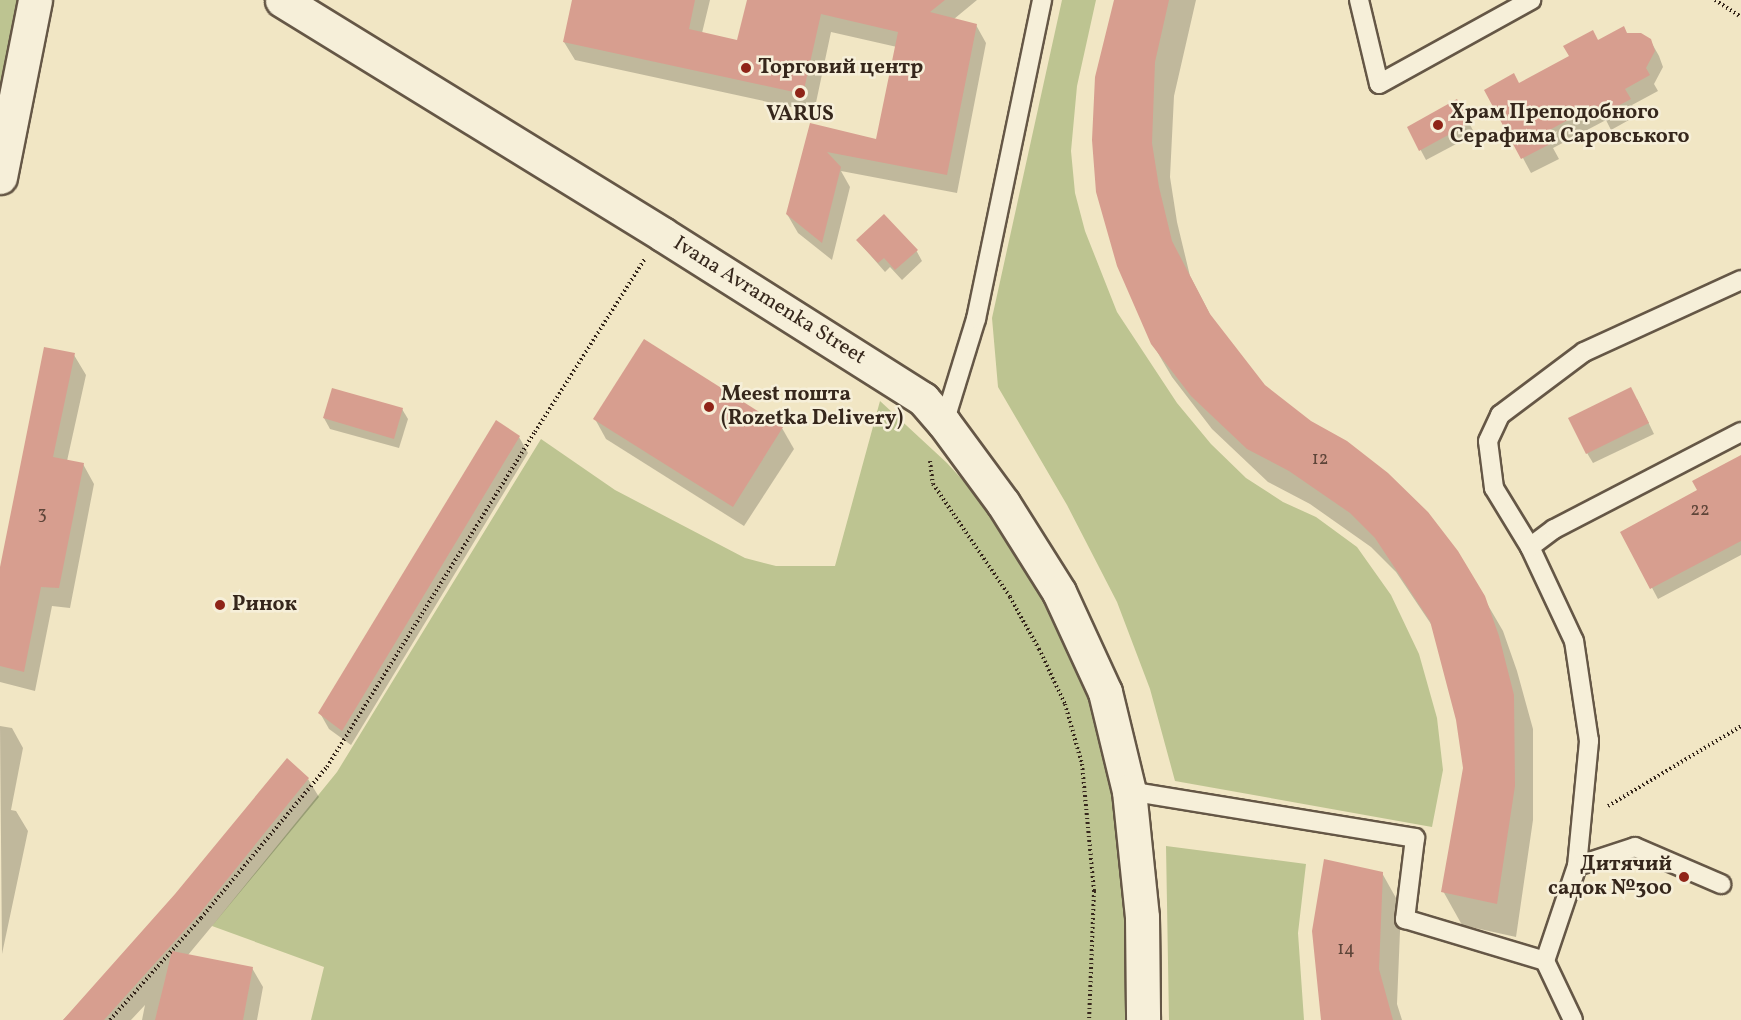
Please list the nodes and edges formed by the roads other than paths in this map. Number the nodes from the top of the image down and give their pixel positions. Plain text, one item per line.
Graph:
1 (35, 0) edge
2 (282, 0) edge
3 (1042, 0) edge
4 (1359, 0) edge
5 (1531, 0) edge
6 (0, 177) edge
7 (1741, 280) edge
8 (944, 423) junction
9 (1741, 432) edge
10 (1530, 547) junction
11 (1129, 791) junction
12 (1577, 866) junction
13 (1721, 884) dead end
14 (1545, 961) junction
15 (1143, 1020) edge
16 (1573, 1020) edge

1 - 6 street
2 - 8 street, Ivana Avramenka Street
3 - 8 lane
4 - 5 lane
7 - 10 lane
8 - 11 street, Ivana Avramenka Street
9 - 10 lane
10 - 12 lane
11 - 14 lane
11 - 15 street, Ivana Avramenka Street
12 - 13 lane
12 - 14 lane
14 - 16 lane

